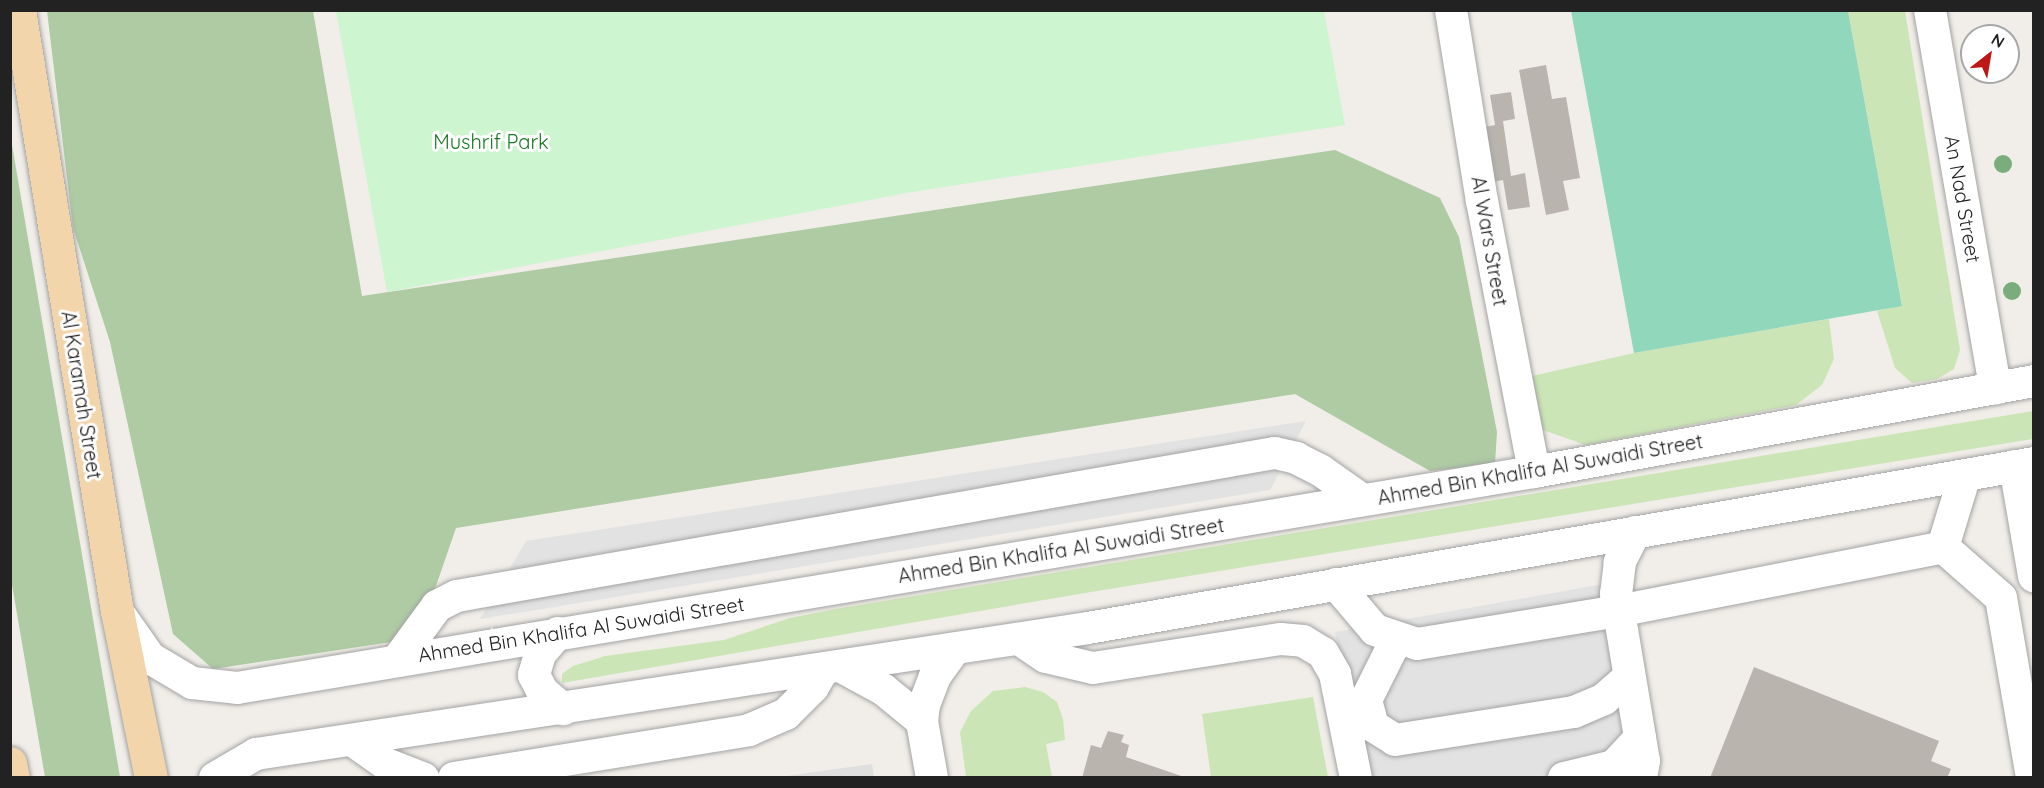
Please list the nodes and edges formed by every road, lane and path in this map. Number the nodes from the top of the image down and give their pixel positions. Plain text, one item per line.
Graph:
1 (19, 10) edge
2 (1451, 10) edge
3 (1930, 10) edge
4 (2034, 381) edge
5 (1995, 388) junction
6 (2024, 465) edge
7 (1534, 472) junction
8 (1965, 474) junction
9 (1361, 499) junction
10 (1635, 532) junction
11 (1943, 547) junction
12 (2034, 576) edge
13 (1336, 584) junction
14 (2034, 589) edge
15 (2001, 598) junction
16 (117, 611) junction
17 (1618, 611) junction
18 (558, 633) junction
19 (1019, 639) junction
20 (1396, 640) junction
21 (954, 650) junction
22 (399, 658) junction
23 (832, 668) junction
24 (1629, 677) junction
25 (562, 709) junction
26 (922, 721) junction
27 (1640, 738) junction
28 (352, 740) junction
29 (10, 763) edge
30 (13, 777) edge
31 (151, 777) edge
32 (215, 777) edge
33 (423, 777) edge
34 (454, 777) edge
35 (932, 777) edge
36 (1356, 777) edge
37 (1564, 777) edge
38 (1641, 777) edge
39 (2032, 777) edge

1 - 16 main road, Al Karamah Street
2 - 7 street, Al Wars Street
3 - 5 street, An Nad Street
4 - 5 street, Ahmed Bin Khalifa Al Suwaidi Street
5 - 7 street, Ahmed Bin Khalifa Al Suwaidi Street
6 - 8 street
6 - 12 street
7 - 9 street, Ahmed Bin Khalifa Al Suwaidi Street
8 - 10 street
8 - 11 street
9 - 18 street, Ahmed Bin Khalifa Al Suwaidi Street
9 - 22 street
10 - 13 street
10 - 17 street
11 - 15 street
11 - 17 street
13 - 19 street
13 - 20 street
14 - 15 street
15 - 39 street
16 - 22 street, Ahmed Bin Khalifa Al Suwaidi Street
16 - 31 main road, Al Karamah Street
17 - 20 street
17 - 24 street
18 - 22 street, Ahmed Bin Khalifa Al Suwaidi Street
18 - 25 street
19 - 21 street
19 - 36 street
20 - 24 street
21 - 23 street
21 - 26 street
23 - 25 street
23 - 26 street
23 - 34 street
24 - 27 street
25 - 28 street
26 - 35 street
27 - 37 street
27 - 38 street
28 - 32 street
28 - 33 street
29 - 30 main road

